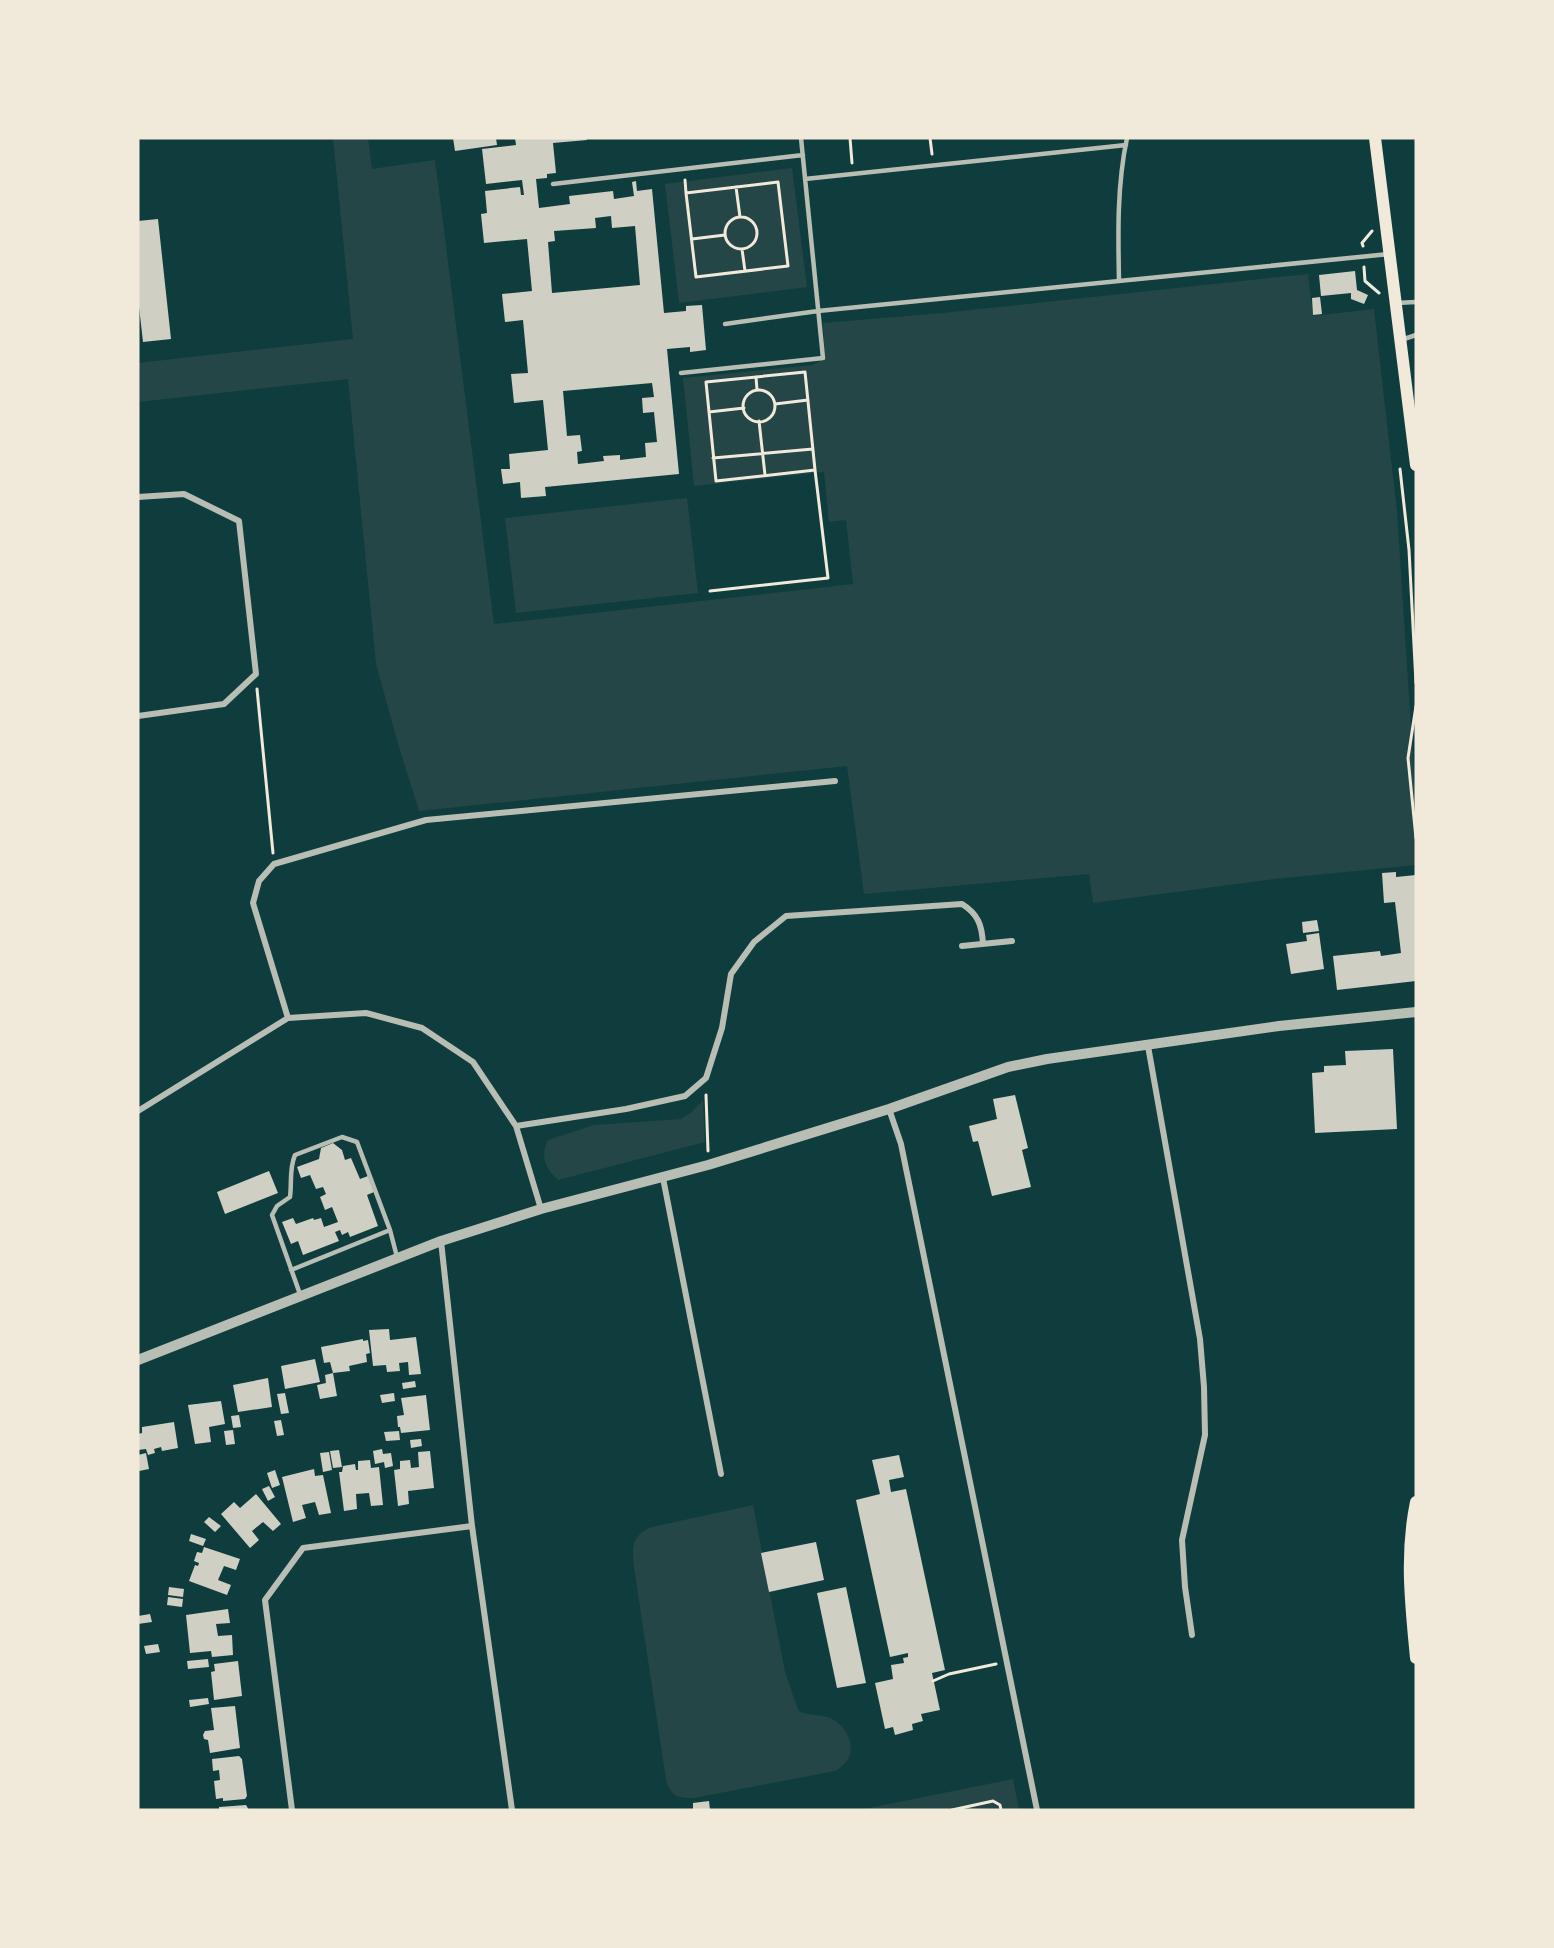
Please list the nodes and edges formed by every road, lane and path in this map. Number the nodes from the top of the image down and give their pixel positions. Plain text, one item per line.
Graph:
1 (801, 138) edge
2 (850, 138) edge
3 (930, 138) edge
4 (1127, 138) edge
5 (1375, 138) edge
6 (1126, 145) junction
7 (803, 155) junction
8 (934, 166) junction
9 (852, 174) junction
10 (805, 178) junction
11 (553, 184) dead end
12 (736, 187) junction
13 (740, 217) junction
14 (1370, 221) dead end
15 (725, 235) junction
16 (692, 239) junction
17 (742, 249) junction
18 (1389, 254) junction
19 (1363, 257) junction
20 (745, 271) junction
21 (1119, 281) junction
22 (1382, 295) dead end
23 (1416, 302) edge
24 (1396, 303) junction
25 (818, 311) junction
26 (725, 324) dead end
27 (1416, 335) edge
28 (1401, 340) junction
29 (681, 373) dead end
30 (756, 377) junction
31 (757, 390) junction
32 (808, 400) junction
33 (775, 404) junction
34 (744, 408) junction
35 (709, 412) junction
36 (759, 421) junction
37 (813, 449) junction
38 (763, 454) junction
39 (713, 458) junction
40 (1416, 465) edge
41 (1400, 469) dead end
42 (815, 470) junction
43 (765, 475) junction
44 (138, 497) edge
45 (710, 591) dead end
46 (255, 674) junction
47 (1416, 683) edge
48 (1416, 706) edge
49 (138, 716) edge
50 (835, 781) dead end
51 (1416, 838) edge
52 (274, 864) junction
53 (1012, 941) dead end
54 (983, 944) junction
55 (962, 946) dead end
56 (1416, 1012) edge
57 (288, 1018) junction
58 (1148, 1046) junction
59 (706, 1078) junction
60 (889, 1109) junction
61 (138, 1111) edge
62 (516, 1126) junction
63 (708, 1165) junction
64 (663, 1178) junction
65 (541, 1209) junction
66 (390, 1230) junction
67 (441, 1241) junction
68 (397, 1258) junction
69 (291, 1270) junction
70 (301, 1297) junction
71 (138, 1360) edge
72 (720, 1474) dead end
73 (1416, 1502) edge
74 (472, 1526) junction
75 (1192, 1635) dead end
76 (1416, 1658) edge
77 (1006, 1662) junction
78 (933, 1681) dead end
79 (292, 1810) edge
80 (512, 1810) edge
81 (952, 1810) edge
82 (1001, 1810) edge
83 (1037, 1810) edge

1 - 7 lane
2 - 9 path
3 - 8 path
4 - 6 lane
5 - 18 main road
6 - 8 lane
6 - 21 lane
7 - 10 lane
7 - 11 lane
8 - 9 lane
9 - 10 lane
10 - 25 lane
12 - 13 path
12 - 16 path
12 - 20 path
13 - 15 path
13 - 17 path
14 - 19 path
15 - 16 path
15 - 17 path
16 - 20 path
17 - 20 path
18 - 19 lane
18 - 24 main road
19 - 21 lane
19 - 22 path
21 - 25 lane
23 - 24 lane
24 - 28 main road
25 - 26 lane
25 - 29 lane
27 - 28 lane
28 - 40 main road
30 - 31 path
30 - 32 path
30 - 35 path
31 - 33 path
31 - 34 path
32 - 33 path
32 - 37 path
33 - 36 path
34 - 35 path
34 - 36 path
35 - 39 path
36 - 38 path
37 - 38 path
37 - 42 path
38 - 39 path
38 - 43 path
39 - 43 path
41 - 47 path
42 - 43 path
42 - 45 path
44 - 46 street
46 - 49 street
46 - 52 path
48 - 51 path
50 - 52 street
52 - 57 street
53 - 54 street
54 - 55 street
54 - 59 street
56 - 58 street
57 - 61 street
57 - 62 street
58 - 60 street
58 - 75 street
59 - 62 street
59 - 63 path
60 - 63 street
60 - 77 street
62 - 65 street
63 - 64 street
64 - 65 street
64 - 72 street
65 - 67 street
66 - 68 lane
66 - 69 lane
66 - 69 lane
67 - 68 street
67 - 74 street
68 - 70 street
69 - 70 lane
70 - 71 street
73 - 76 main road
74 - 79 street
74 - 80 street
77 - 78 path
77 - 83 street
81 - 82 path

